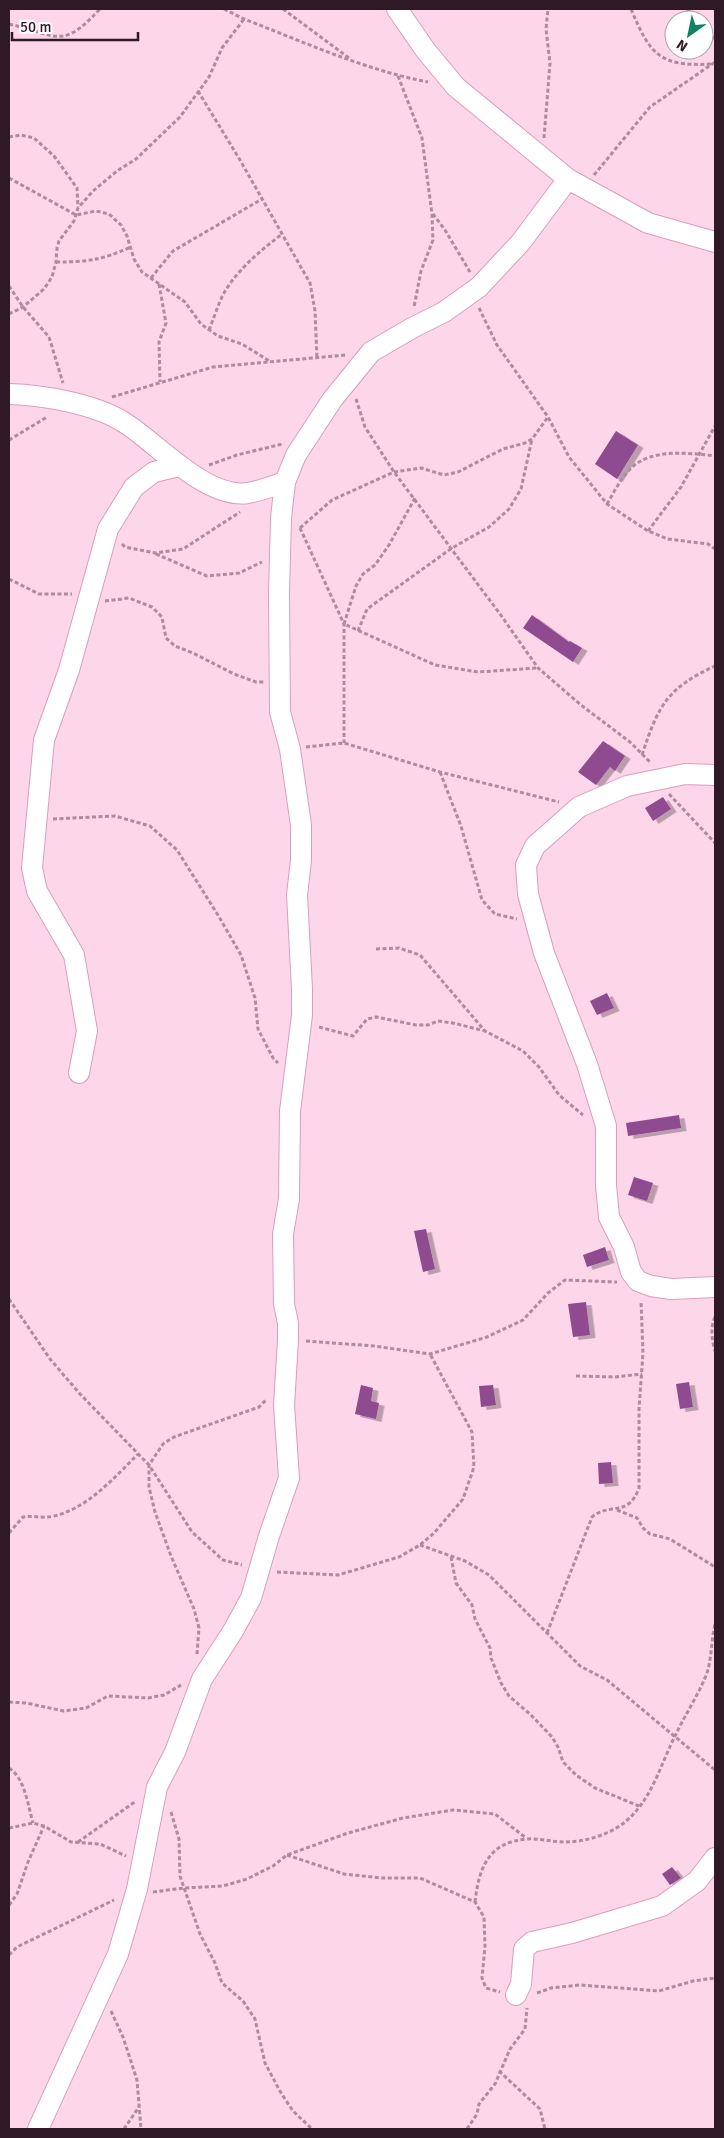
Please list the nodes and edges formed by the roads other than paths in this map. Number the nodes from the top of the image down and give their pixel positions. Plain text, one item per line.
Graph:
1 (397, 9) edge
2 (576, 183) junction
3 (715, 242) edge
4 (9, 394) edge
5 (184, 469) junction
6 (284, 490) junction
7 (715, 775) edge
8 (78, 1073) dead end
9 (715, 1286) edge
10 (715, 1858) edge
11 (520, 1996) road end
12 (38, 2129) edge

1 - 2 street
2 - 3 street
2 - 6 street
4 - 5 street
5 - 6 street
5 - 8 street
6 - 12 street
7 - 9 street
10 - 11 street

